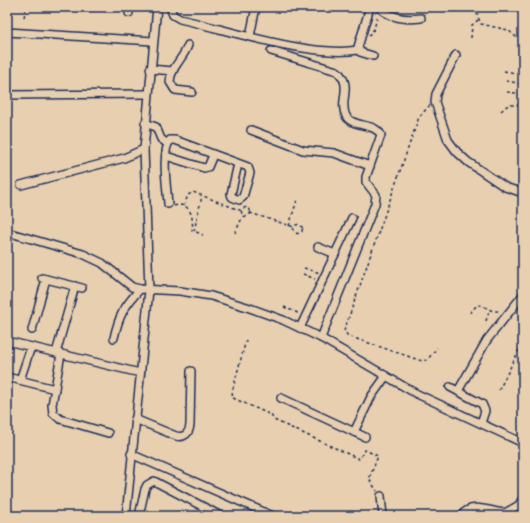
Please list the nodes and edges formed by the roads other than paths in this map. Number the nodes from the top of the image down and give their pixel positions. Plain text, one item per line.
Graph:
1 (156, 7) edge
2 (170, 7) edge
3 (256, 7) edge
4 (370, 7) edge
5 (378, 7) edge
6 (421, 18) dead end
7 (7, 32) edge
8 (250, 36) junction
9 (153, 42) junction
10 (188, 45) dead end
11 (358, 50) junction
12 (271, 51) dead end
13 (456, 55) dead end
14 (373, 56) dead end
15 (150, 69) junction
16 (173, 71) junction
17 (192, 92) dead end
18 (148, 94) junction
19 (7, 95) edge
20 (145, 123) junction
21 (251, 130) dead end
22 (168, 144) junction
23 (144, 149) junction
24 (213, 155) junction
25 (166, 156) junction
26 (238, 164) junction
27 (370, 166) junction
28 (21, 185) dead end
29 (523, 193) edge
30 (168, 204) road end
31 (352, 218) dead end
32 (7, 232) edge
33 (318, 247) dead end
34 (335, 254) junction
35 (74, 286) junction
36 (82, 288) dead end
37 (140, 290) junction
38 (149, 290) junction
39 (523, 295) edge
40 (300, 328) junction
41 (32, 330) dead end
42 (114, 338) dead end
43 (321, 338) junction
44 (7, 341) edge
45 (31, 347) junction
46 (58, 353) junction
47 (191, 371) dead end
48 (140, 373) junction
49 (386, 376) junction
50 (7, 377) edge
51 (20, 380) junction
52 (450, 387) dead end
53 (55, 389) junction
54 (458, 391) junction
55 (281, 398) dead end
56 (135, 419) junction
57 (481, 423) junction
58 (354, 432) junction
59 (108, 433) dead end
60 (365, 437) dead end
61 (523, 443) edge
62 (131, 454) junction
63 (381, 496) road end
64 (523, 498) edge
65 (507, 514) edge
66 (126, 516) edge
67 (139, 516) edge
68 (221, 516) edge
69 (273, 516) edge
70 (383, 516) edge
71 (461, 516) edge

1 - 9 street
2 - 8 street
3 - 8 street
4 - 11 street
5 - 6 street
7 - 9 street
8 - 11 street
9 - 15 street
10 - 16 street
11 - 14 street
12 - 27 street
13 - 29 street
15 - 16 street
15 - 18 street
16 - 17 street
18 - 19 street
18 - 20 street
20 - 22 street
20 - 23 street
21 - 27 street
22 - 24 street
22 - 25 street
23 - 28 street
23 - 38 street
24 - 25 street
24 - 26 street
25 - 30 street
26 - 26 street
27 - 43 street
31 - 34 street
32 - 37 street
33 - 34 street
34 - 40 street
35 - 36 street
35 - 41 street
35 - 46 street
37 - 38 street
37 - 42 street
38 - 40 street
38 - 48 street
39 - 54 street
40 - 43 street
43 - 49 street
44 - 45 street
45 - 46 street
45 - 51 street
46 - 48 street
46 - 53 street
47 - 56 street
48 - 56 street
49 - 57 street
49 - 58 street
50 - 51 street
51 - 53 street
52 - 54 street
53 - 59 street
54 - 57 street
55 - 58 street
56 - 62 street
57 - 61 street
58 - 60 street
62 - 66 street
62 - 69 street
63 - 70 street
64 - 65 street
65 - 71 street
67 - 68 street

